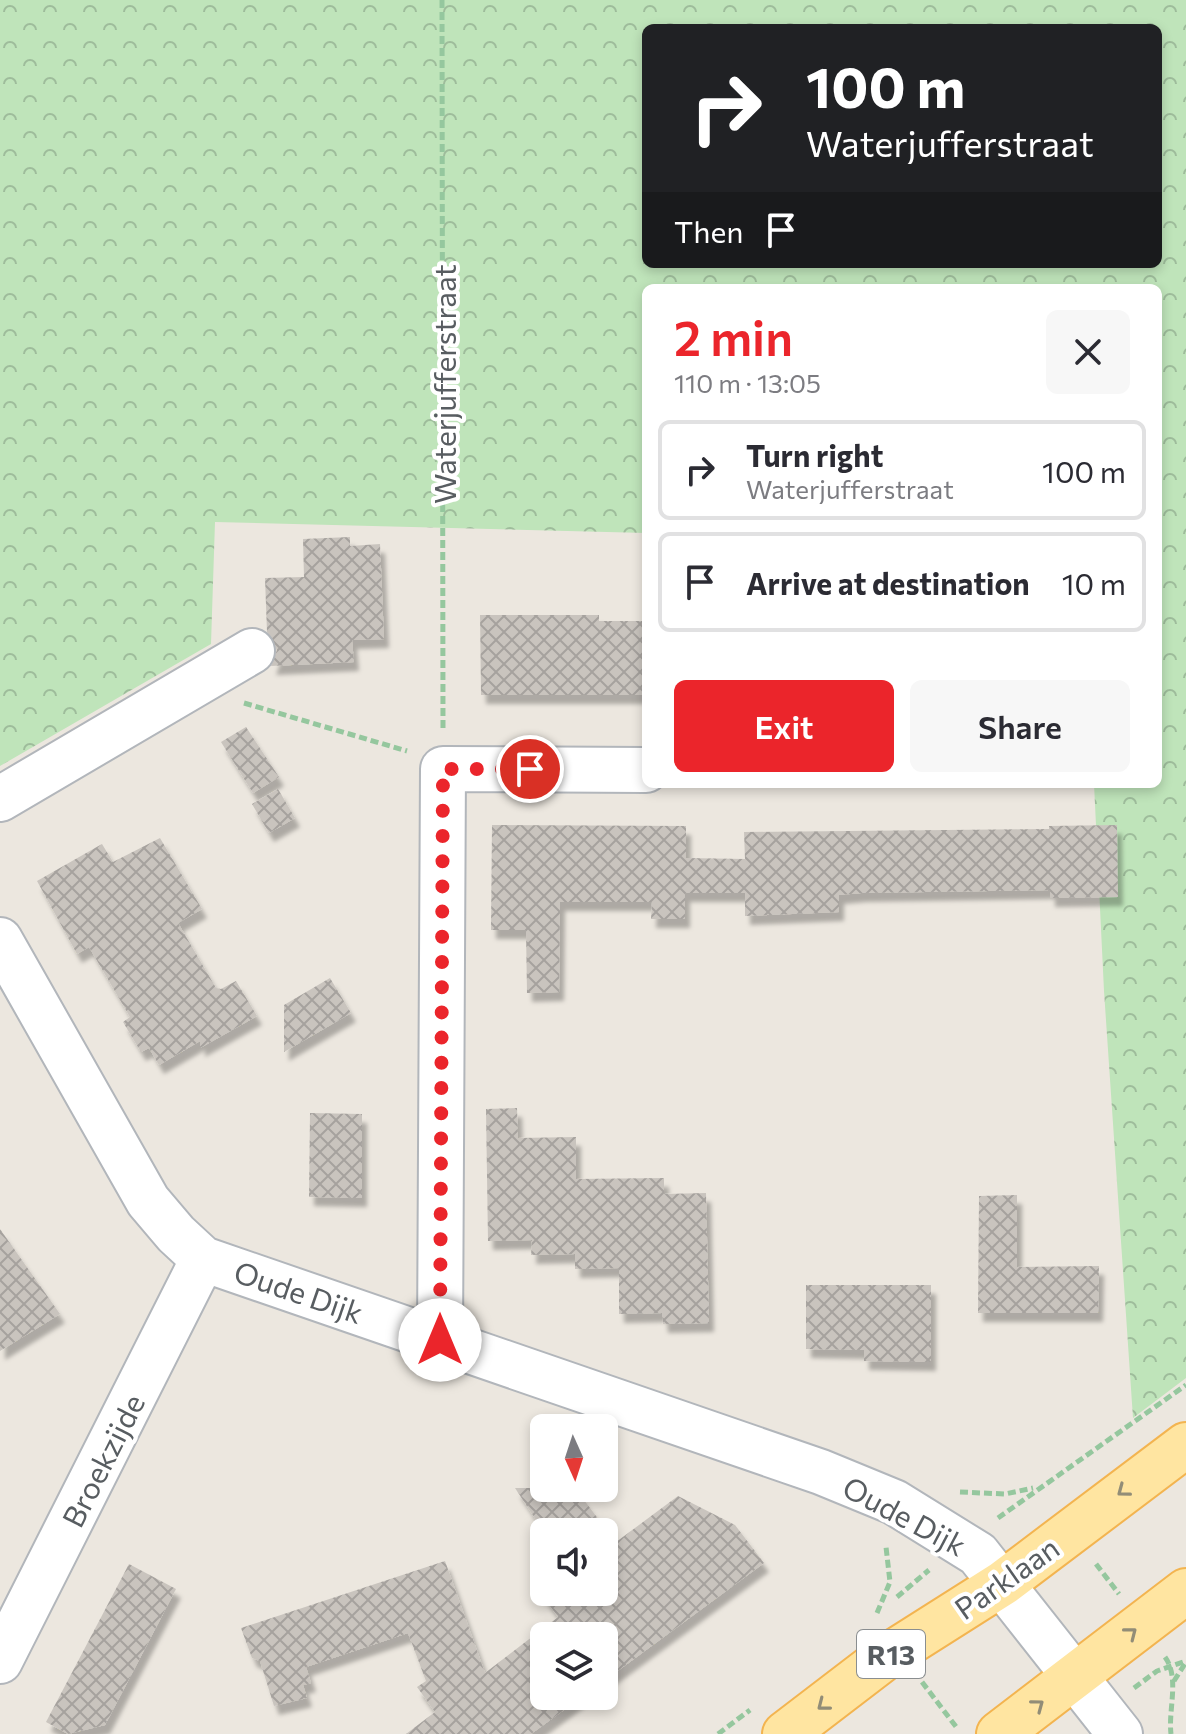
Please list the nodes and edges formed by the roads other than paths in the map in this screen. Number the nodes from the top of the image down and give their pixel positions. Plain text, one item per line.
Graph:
1 (252, 651) dead end
2 (642, 770) edge
3 (0, 799) edge
4 (0, 940) edge
5 (203, 1259) junction
6 (440, 1340) junction
7 (1186, 1445) edge
8 (1003, 1583) junction
9 (1186, 1591) edge
10 (0, 1661) edge
11 (1076, 1676) junction
12 (785, 1734) edge
13 (999, 1734) edge
14 (1120, 1734) edge

1 - 3 street
2 - 6 street
4 - 5 street, Oude Dijk
5 - 6 street, Oude Dijk
5 - 10 street, Broekzijde
6 - 8 street, Oude Dijk
7 -> 8 main road, Parklaan / R13
8 - 11 street, Oude Dijk
8 -> 12 main road, Parklaan / R13
11 -> 9 main road
13 -> 11 main road
11 - 14 street, Oude Dijk

